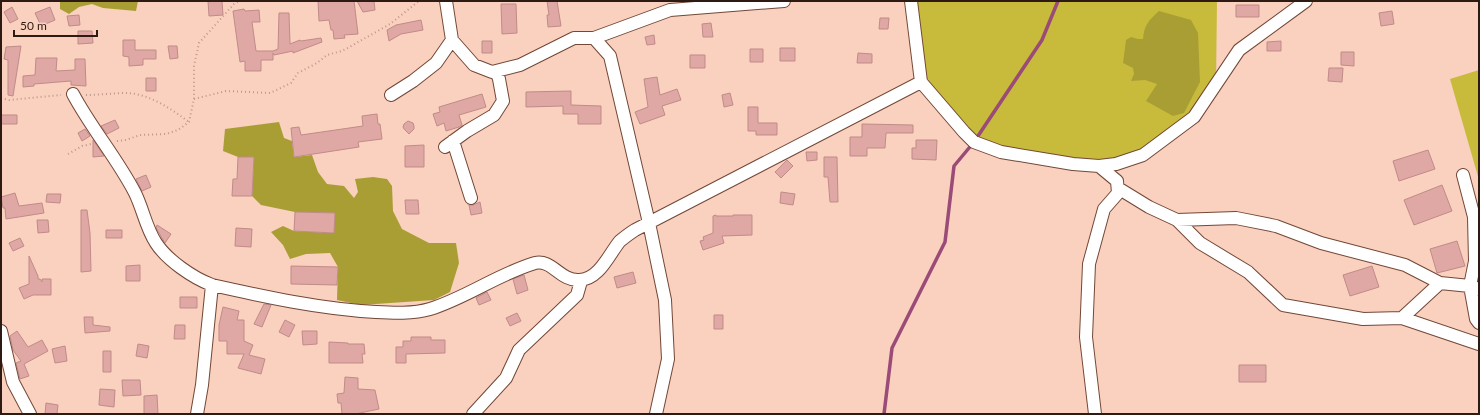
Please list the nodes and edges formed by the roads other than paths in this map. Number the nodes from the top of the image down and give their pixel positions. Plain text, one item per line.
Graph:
1 (446, 1) edge
2 (784, 1) edge
3 (911, 1) edge
4 (1306, 1) edge
5 (594, 38) junction
6 (452, 40) junction
7 (496, 71) junction
8 (921, 82) junction
9 (73, 94) road end
10 (392, 95) dead end
11 (1099, 166) junction
12 (1463, 175) dead end
13 (1118, 188) junction
14 (471, 198) dead end
15 (1177, 220) junction
16 (649, 223) junction
17 (581, 281) junction
18 (1440, 283) junction
19 (212, 285) junction
20 (1475, 287) edge
21 (1402, 318) junction
22 (1479, 323) edge
23 (1, 331) edge
24 (1479, 344) edge
25 (30, 414) edge
26 (197, 414) edge
27 (473, 414) edge
28 (656, 414) edge
29 (1095, 414) edge

1 - 6 street
2 - 5 street
3 - 8 street
4 - 11 street
5 - 7 street
5 - 16 street
6 - 7 street
6 - 10 street
7 - 14 street
8 - 11 street
8 - 16 street
9 - 19 street
11 - 13 street
12 - 20 street
13 - 15 street
13 - 29 street
15 - 18 street
15 - 21 street
16 - 17 street
16 - 28 street
17 - 19 street
17 - 27 street
18 - 20 street
18 - 21 street
19 - 26 street
20 - 22 street
21 - 24 street
23 - 25 street

